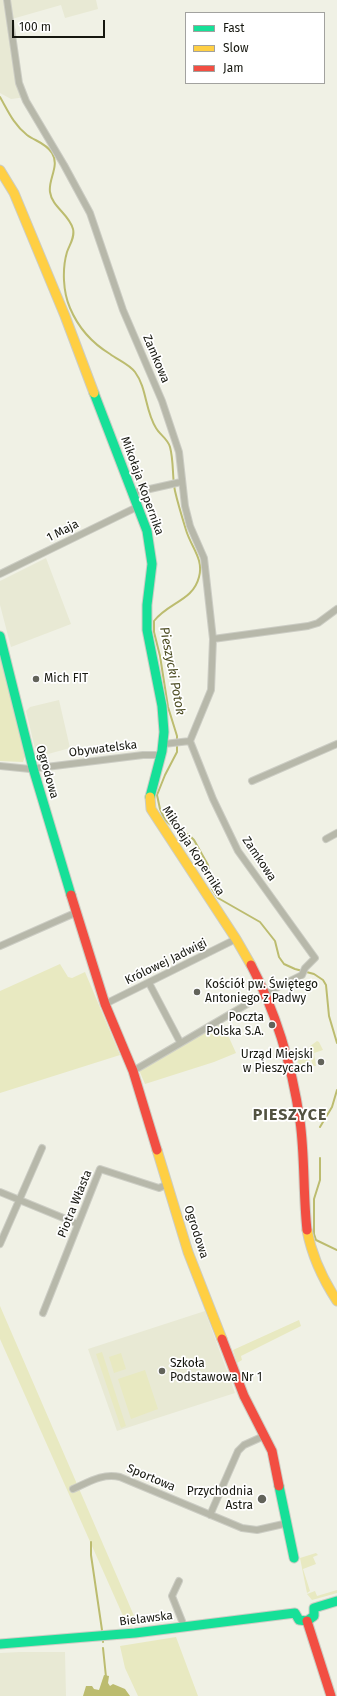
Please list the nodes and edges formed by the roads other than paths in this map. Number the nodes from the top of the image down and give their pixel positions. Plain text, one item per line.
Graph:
1 (7, 0) edge
2 (0, 170) edge
3 (179, 482) junction
4 (132, 493) junction
5 (137, 507) junction
6 (0, 574) edge
7 (337, 609) edge
8 (0, 636) edge
9 (213, 639) junction
10 (190, 741) junction
11 (164, 744) junction
12 (337, 744) edge
13 (160, 755) junction
14 (0, 766) edge
15 (33, 768) junction
16 (252, 781) dead end
17 (337, 833) edge
18 (326, 839) dead end
19 (76, 913) junction
20 (236, 939) junction
21 (0, 946) edge
22 (148, 983) junction
23 (266, 993) junction
24 (105, 1004) junction
25 (180, 1042) junction
26 (133, 1071) junction
27 (42, 1148) dead end
28 (168, 1184) junction
29 (0, 1192) edge
30 (19, 1201) junction
31 (78, 1224) junction
32 (0, 1244) edge
33 (337, 1301) edge
34 (42, 1312) dead end
35 (264, 1436) junction
36 (73, 1489) dead end
37 (210, 1515) junction
38 (288, 1523) junction
39 (294, 1558) dead end
40 (179, 1581) dead end
41 (337, 1601) edge
42 (307, 1621) junction
43 (184, 1626) junction
44 (0, 1644) edge
45 (331, 1696) edge

1 - 3 street, Zamkowa
2 - 4 street, Mikołaja Kopernika
3 - 4 street
3 - 9 street, Zamkowa
4 - 5 street, Mikołaja Kopernika
5 - 6 street, 1 Maja
5 - 11 street, Mikołaja Kopernika
7 - 9 street
8 - 15 street, Ogrodowa
9 - 10 street, Zamkowa
10 - 11 street
10 - 23 street, Zamkowa
11 - 13 street, Mikołaja Kopernika
12 - 16 street
13 - 15 street, Obywatelska
13 - 20 street, Mikołaja Kopernika
14 - 15 street, Obywatelska
15 - 19 street, Ogrodowa
17 - 18 street
19 - 21 street
19 - 24 street, Ogrodowa
20 - 22 street, Królowej Jadwigi
20 - 23 street, Mikołaja Kopernika
22 - 24 street, Królowej Jadwigi
22 - 25 street
23 - 25 street
23 - 33 street, Mikołaja Kopernika
24 - 26 street, Ogrodowa
25 - 26 street
26 - 28 street, Ogrodowa
27 - 30 street
28 - 31 street, Piotra Własta
28 - 35 street, Ogrodowa
29 - 30 street
30 - 31 street
30 - 32 street
31 - 34 street, Piotra Własta
35 - 37 street
35 - 38 street, Ogrodowa
36 - 37 street, Sportowa
37 - 38 street, Sportowa
38 - 39 street, Ogrodowa
40 - 43 street
41 - 42 street
42 - 43 street, Bielawska
42 - 45 street
43 - 44 street, Bielawska

